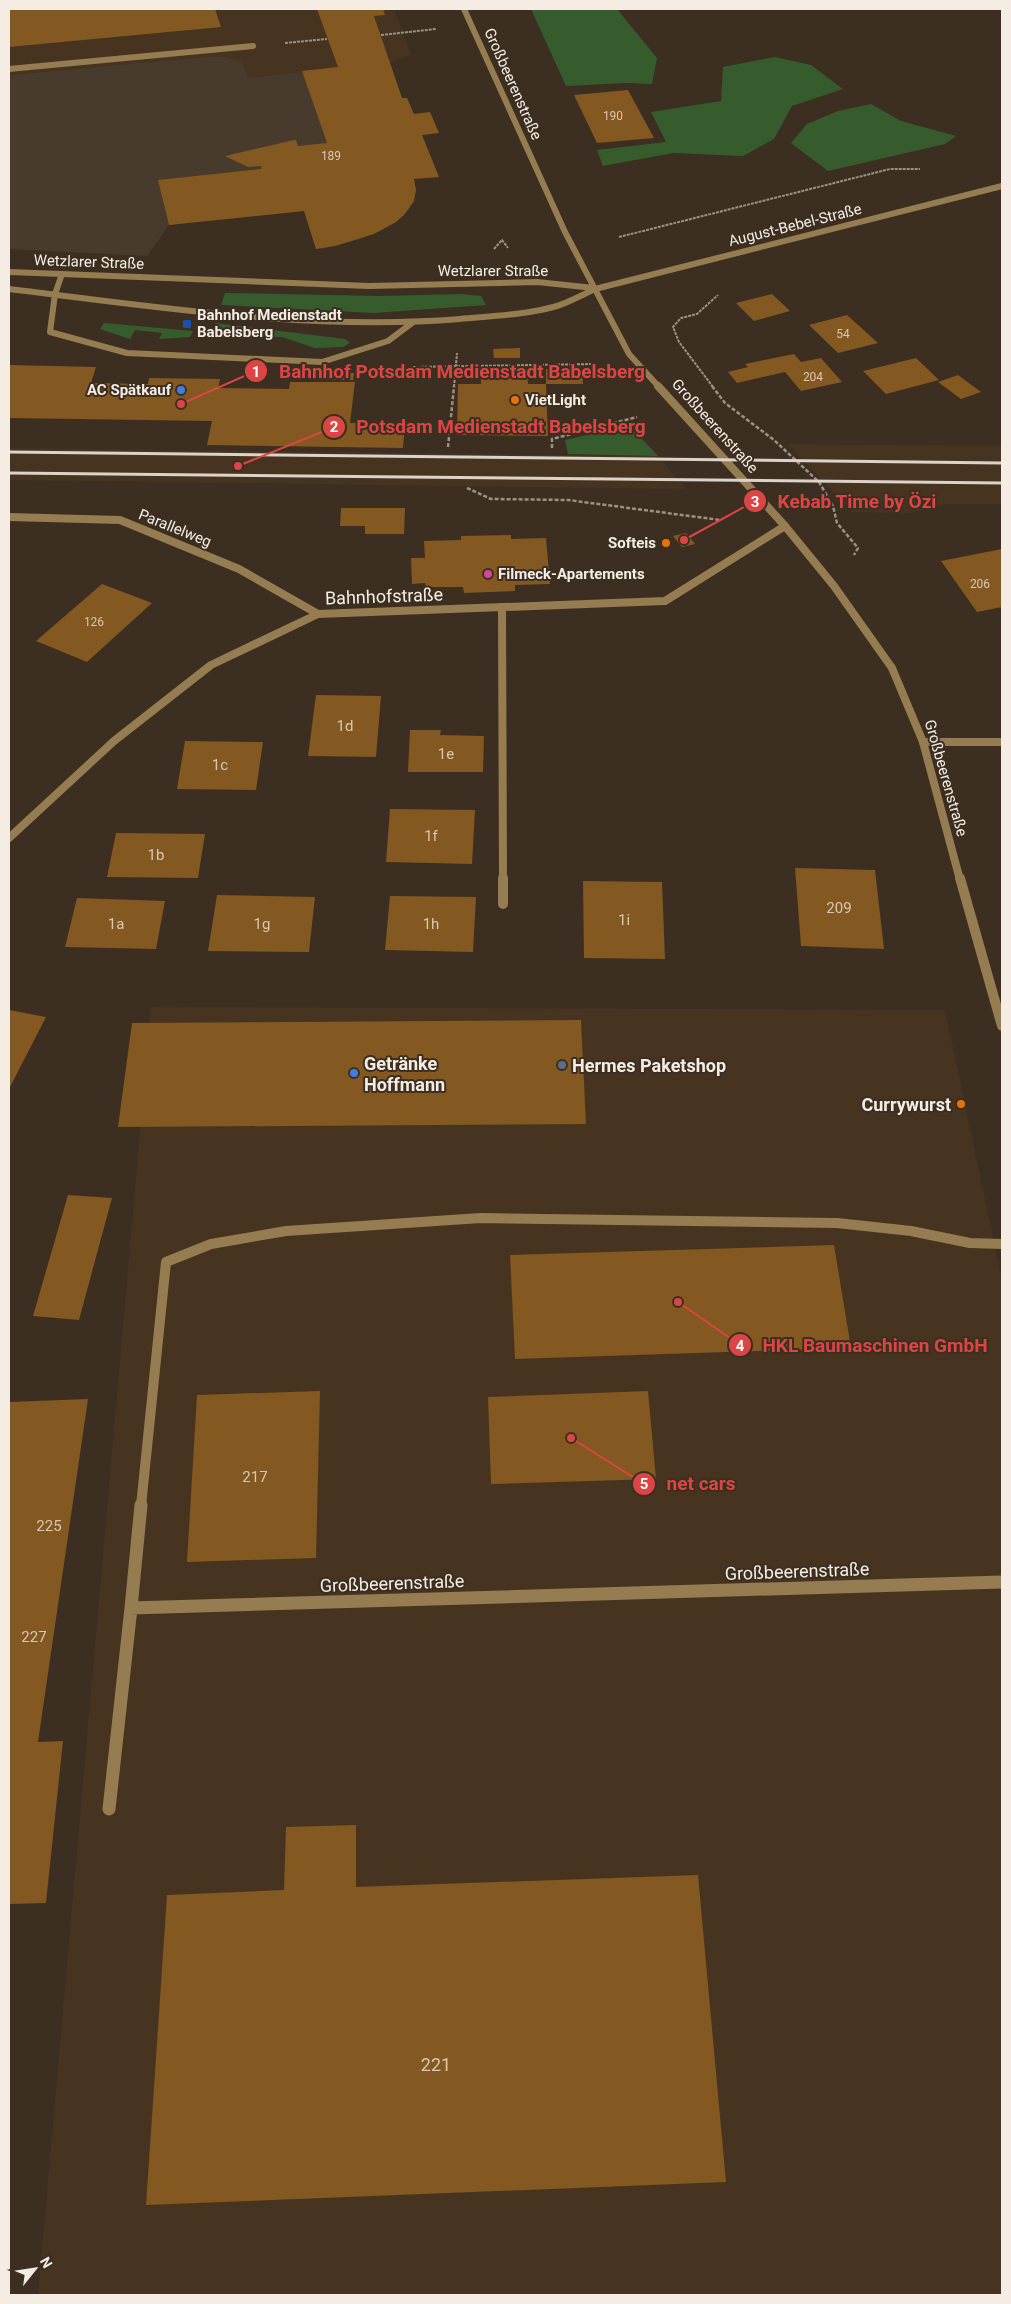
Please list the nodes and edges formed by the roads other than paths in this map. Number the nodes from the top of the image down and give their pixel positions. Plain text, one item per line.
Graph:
1 (464, 9) edge
2 (253, 46) road end
3 (9, 69) edge
4 (1002, 186) edge
5 (9, 272) edge
6 (62, 274) junction
7 (595, 288) junction
8 (9, 289) edge
9 (56, 294) junction
10 (412, 323) junction
11 (9, 517) edge
12 (785, 526) junction
13 (502, 607) junction
14 (318, 614) junction
15 (924, 742) junction
16 (1002, 742) edge
17 (9, 838) edge
18 (503, 904) dead end
19 (1002, 1026) edge
20 (1002, 1244) edge
21 (1002, 1582) edge
22 (131, 1608) junction
23 (109, 1809) dead end

1 - 7 street, Großbeerenstraße
2 - 3 street
4 - 7 street, August-Bebel-Straße
5 - 6 street, Wetzlarer Straße
6 - 7 street, Wetzlarer Straße
6 - 9 street
7 - 10 street, Wetzlarer Straße
7 - 12 street, Großbeerenstraße
8 - 9 street, Wetzlarer Straße
9 - 10 street, Wetzlarer Straße
9 - 10 street
11 - 14 street, Parallelweg
12 - 13 street, Bahnhofstraße
12 - 15 street, Großbeerenstraße
13 - 14 street, Bahnhofstraße
13 - 18 street
14 - 17 street, Bahnhofstraße
15 - 16 street
15 - 19 street, Großbeerenstraße
20 - 22 street
21 - 22 street, Großbeerenstraße
22 - 23 street

